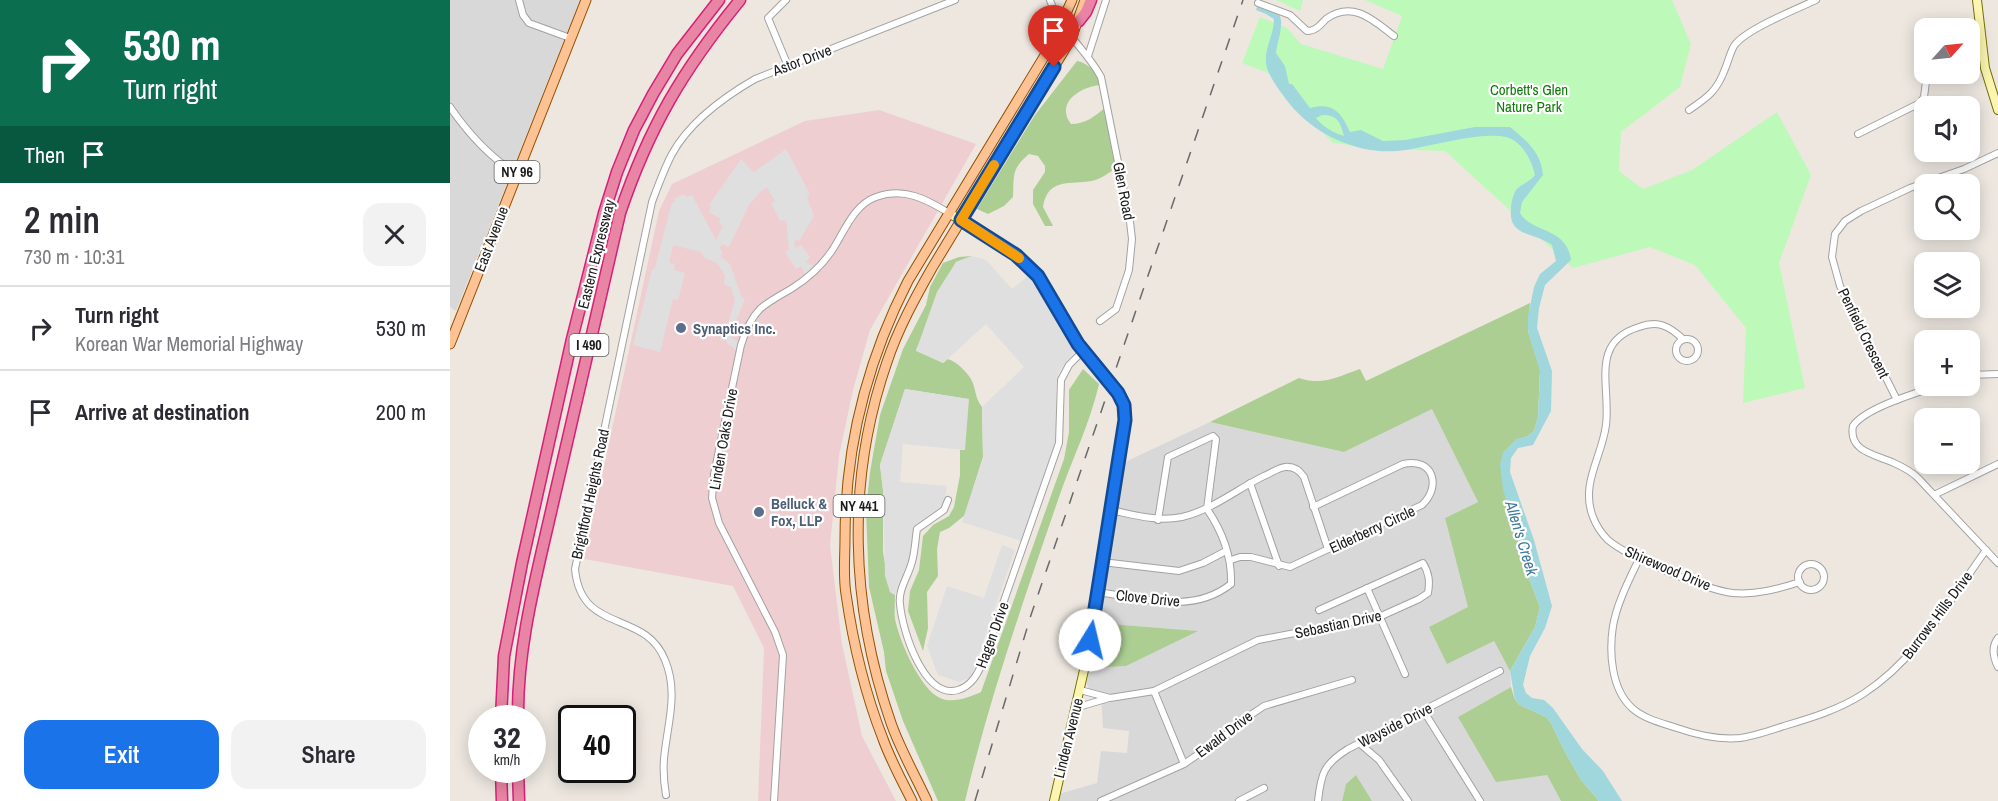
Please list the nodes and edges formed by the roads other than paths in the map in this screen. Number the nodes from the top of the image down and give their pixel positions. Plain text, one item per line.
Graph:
1 (519, 0) edge
2 (586, 0) edge
3 (719, 0) edge
4 (740, 0) edge
5 (786, 0) edge
6 (955, 0) edge
7 (1050, 0) edge
8 (1072, 0) edge
9 (1085, 0) edge
10 (1091, 0) edge
11 (1106, 0) edge
12 (1816, 0) edge
13 (1977, 0) edge
14 (1258, 3) dead end
15 (1078, 21) junction
16 (1061, 25) junction
17 (1394, 36) dead end
18 (570, 38) junction
19 (1071, 39) junction
20 (1088, 56) junction
21 (1980, 57) edge
22 (1983, 57) junction
23 (788, 66) junction
24 (1926, 84) edge
25 (450, 107) edge
26 (1689, 110) dead end
27 (1998, 110) edge
28 (1858, 134) dead end
29 (1998, 153) edge
30 (672, 154) joint
31 (517, 174) junction
32 (949, 213) junction
33 (961, 220) junction
34 (1100, 321) dead end
35 (1683, 339) dead end
36 (450, 344) edge
37 (1083, 351) junction
38 (1998, 374) edge
39 (1980, 375) edge
40 (1914, 394) edge
41 (1897, 400) junction
42 (1998, 464) edge
43 (1250, 483) junction
44 (1936, 494) junction
45 (948, 500) dead end
46 (1313, 507) junction
47 (1208, 509) junction
48 (1110, 510) junction
49 (1158, 520) junction
50 (1328, 549) junction
51 (1986, 550) junction
52 (1226, 551) junction
53 (1639, 559) junction
54 (1231, 560) junction
55 (1102, 562) junction
56 (1998, 563) edge
57 (1279, 566) junction
58 (1800, 582) junction
59 (1367, 588) junction
60 (1097, 592) junction
61 (1319, 610) dead end
62 (1378, 617) junction
63 (1998, 638) edge
64 (1998, 667) edge
65 (1500, 671) dead end
66 (1405, 674) dead end
67 (1352, 680) dead end
68 (1080, 690) junction
69 (1154, 691) junction
70 (1110, 698) junction
71 (502, 705) edge
72 (518, 705) edge
73 (1076, 708) junction
74 (1423, 710) junction
75 (1359, 743) junction
76 (1184, 764) junction
77 (501, 783) edge
78 (518, 783) edge
79 (1264, 788) dead end
80 (666, 795) dead end
81 (502, 801) edge
82 (519, 801) edge
83 (774, 801) edge
84 (912, 801) edge
85 (927, 801) edge
86 (1054, 801) edge
87 (1101, 801) edge
88 (1239, 801) edge
89 (1318, 801) edge
90 (1408, 801) edge
91 (1480, 801) edge

1 - 18 street
2 - 18 main road, East Avenue / NY 96
3 - 71 highway, Eastern Expressway / I 490
4 - 72 highway, Eastern Expressway / I 490
5 - 23 street
6 - 23 street, Astor Drive
7 - 16 street
8 - 16 main road, NY 441
9 - 15 main road, NY 441
10 - 15 highway
11 - 20 street
12 - 26 street
13 - 22 street
14 - 17 street
15 - 19 main road, NY 441
16 - 19 street, Glen Road
16 - 32 main road, NY 441
18 - 31 main road, East Avenue / NY 96
19 - 20 street, Glen Road
19 - 33 main road, NY 441
20 - 34 street, Glen Road
21 - 22 street
22 - 27 street
23 - 30 street, Astor Drive
24 - 28 street
25 - 31 street
29 - 41 street, Penfield Crescent
30 - 80 street, Brightford Heights Road
31 - 36 main road, East Avenue / NY 96
32 - 33 street, Linden Avenue
32 - 83 street, Linden Oaks Drive
32 - 84 main road, NY 441
33 - 37 street, Linden Avenue
33 - 85 main road, NY 441
35 - 53 street, Shirewood Drive
37 - 45 street, Hagen Drive
37 - 48 street, Linden Avenue
38 - 39 street
40 - 41 street
41 - 44 street
42 - 44 street
43 - 46 street
43 - 47 street
43 - 57 street
44 - 51 street
46 - 50 street
46 - 50 street, Elderberry Circle
47 - 49 street
47 - 49 street
47 - 52 street
48 - 49 street
48 - 55 street, Linden Avenue
50 - 57 street, Elderberry Circle
51 - 53 street, Burrows Hills Drive
51 - 56 street
52 - 54 street
52 - 55 street
53 - 58 street, Shirewood Drive
54 - 57 street
54 - 60 street, Clove Drive
55 - 60 street, Linden Avenue
58 - 58 street, Shirewood Drive
59 - 61 street, Sebastian Drive
59 - 62 street
59 - 62 street, Sebastian Drive
60 - 68 street, Linden Avenue
62 - 66 street
62 - 69 street, Sebastian Drive
63 - 64 street
65 - 74 street, Wayside Drive
67 - 76 street, Ewald Drive
68 - 70 street, Sebastian Drive
68 - 73 street, Linden Avenue
69 - 70 street, Sebastian Drive
69 - 76 street
70 - 73 street, Sebastian Drive
73 - 86 street, Linden Avenue
74 - 75 street, Wayside Drive
74 - 91 street
75 - 89 street, Wayside Drive
75 - 90 street
76 - 87 street, Ewald Drive
77 - 81 highway
78 - 82 highway
79 - 88 street

